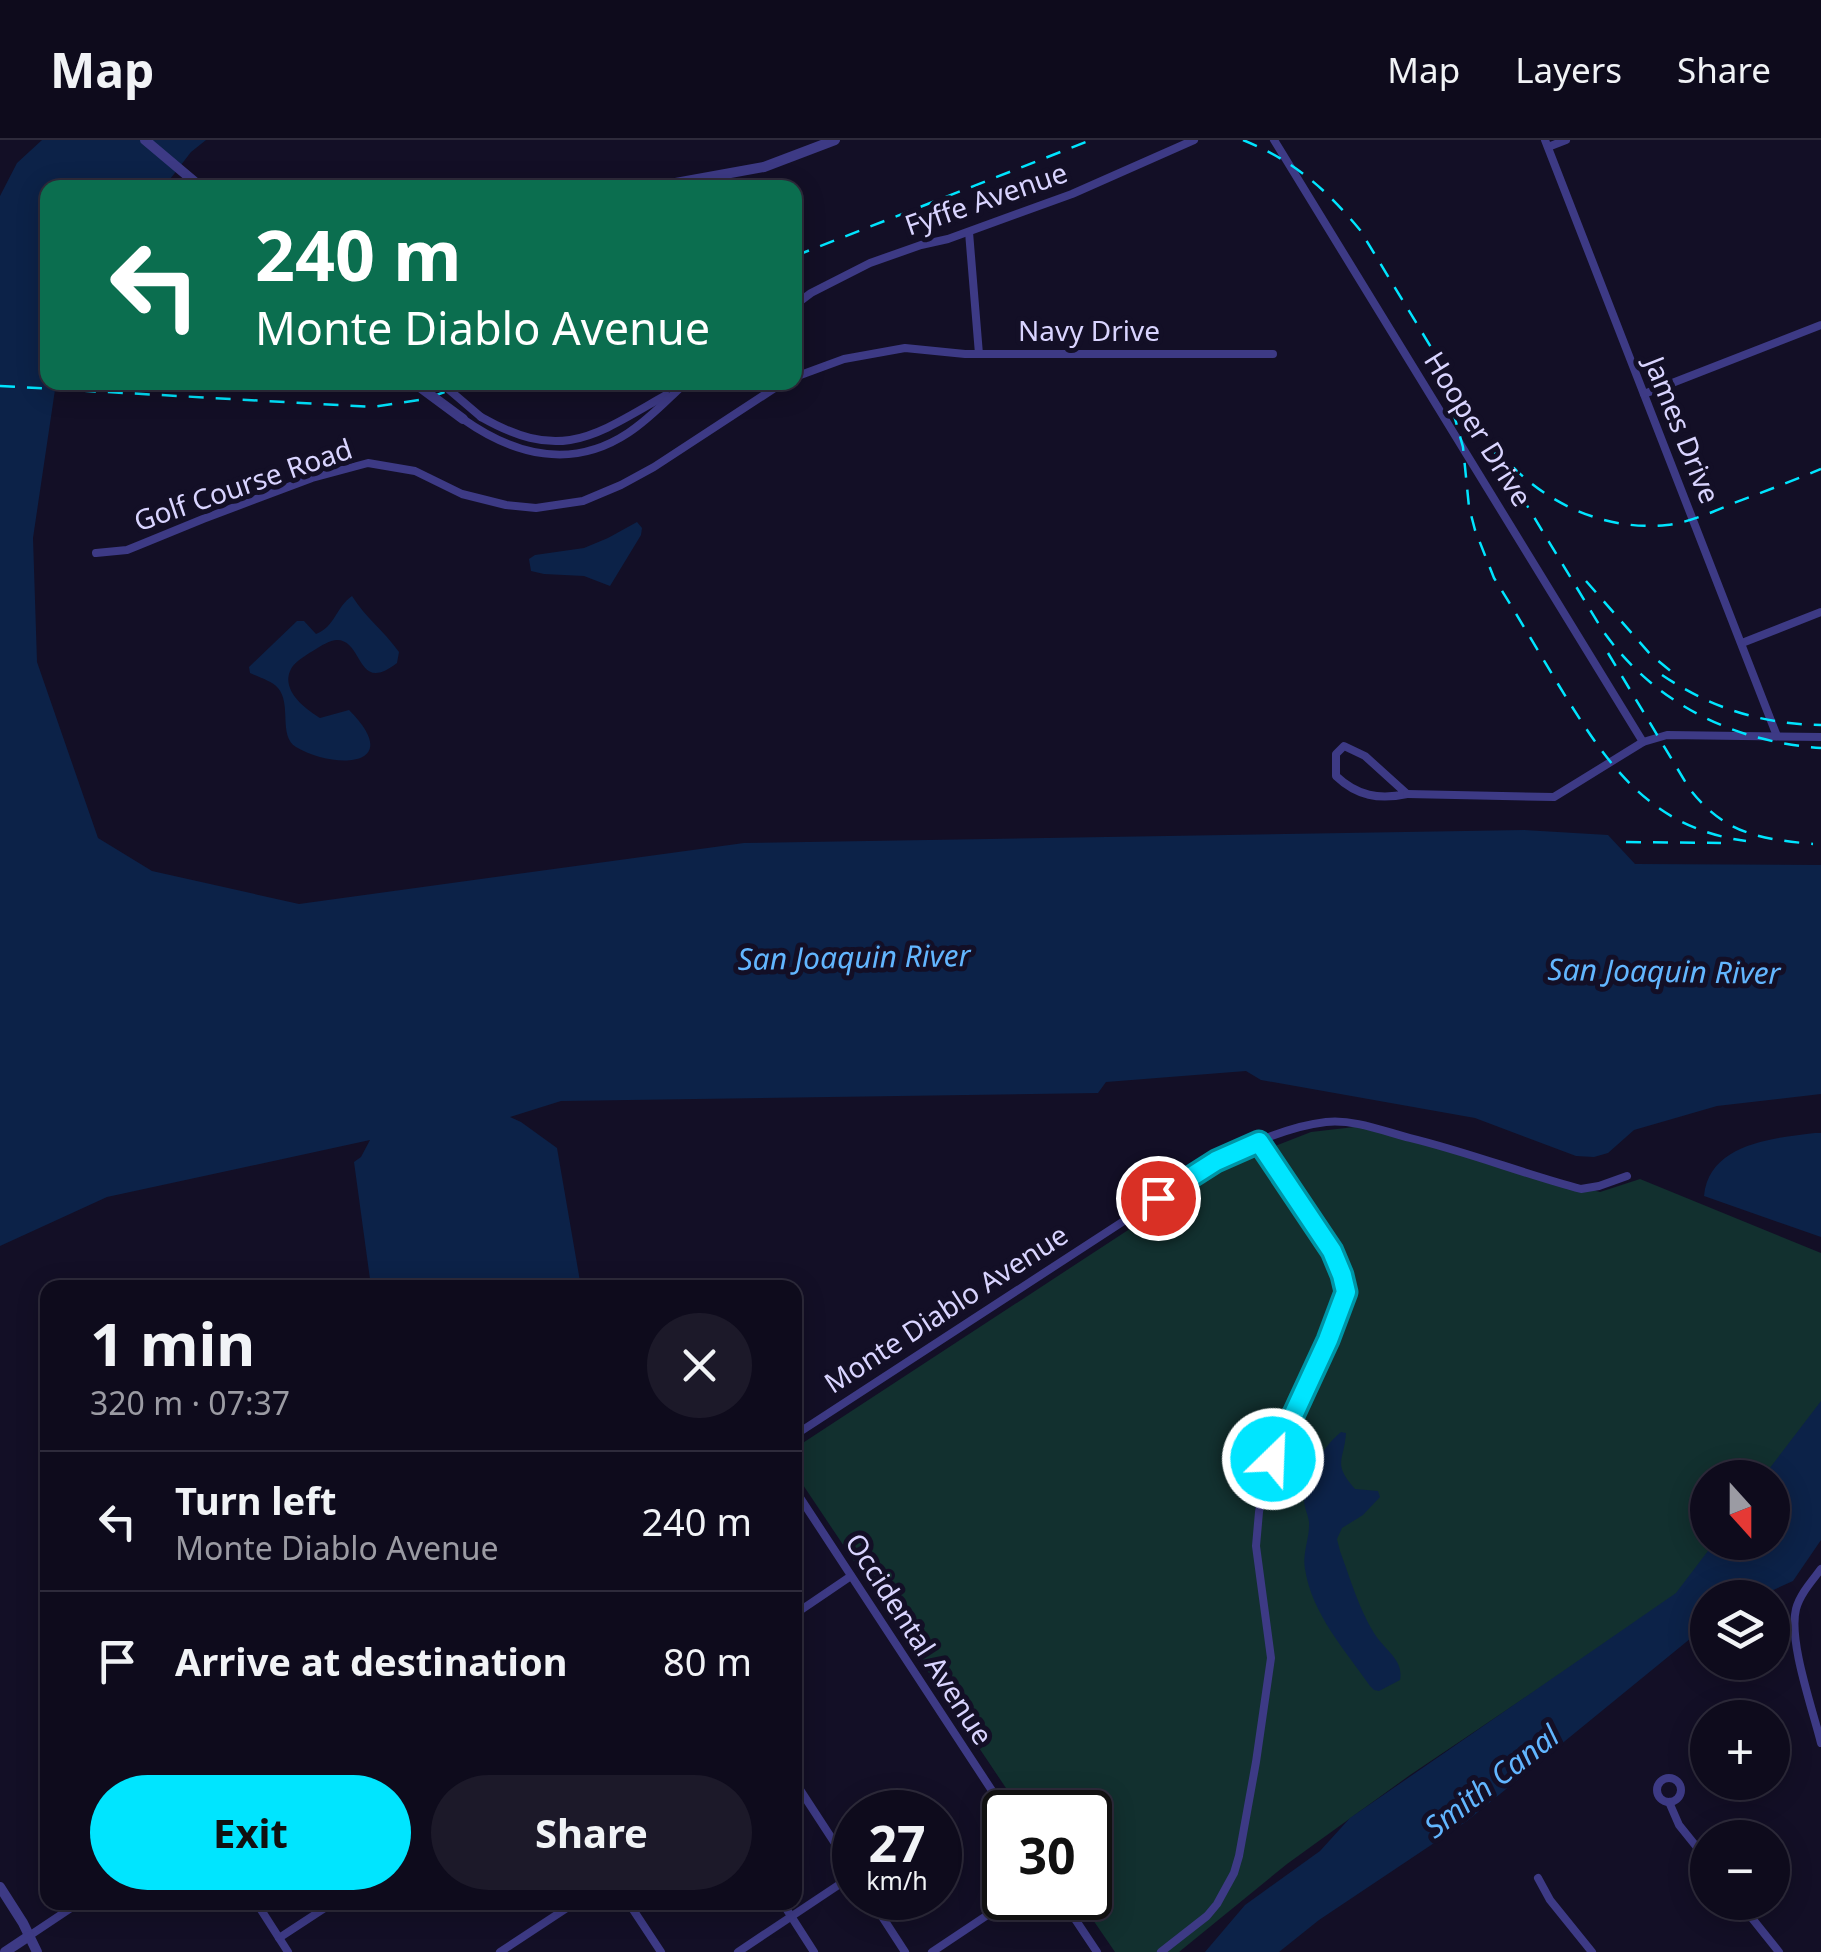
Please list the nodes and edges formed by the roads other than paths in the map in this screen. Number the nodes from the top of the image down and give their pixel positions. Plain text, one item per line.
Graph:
1 (146, 140) edge
2 (834, 140) edge
3 (1194, 140) edge
4 (1274, 140) edge
5 (1566, 140) edge
6 (1546, 144) edge
7 (194, 180) edge
8 (692, 180) edge
9 (969, 232) junction
10 (802, 299) edge
11 (1821, 325) edge
12 (979, 354) junction
13 (1273, 354) dead end
14 (802, 374) edge
15 (424, 390) edge
16 (431, 390) edge
17 (449, 390) edge
18 (676, 390) edge
19 (678, 390) edge
20 (772, 390) edge
21 (1644, 394) junction
22 (465, 421) junction
23 (96, 553) dead end
24 (1821, 612) edge
25 (1742, 643) junction
26 (1777, 736) junction
27 (1821, 737) edge
28 (1643, 742) junction
29 (1407, 794) junction
30 (1259, 1142) junction
31 (1627, 1176) dead end
32 (802, 1431) edge
33 (802, 1501) edge
34 (1821, 1568) edge
35 (851, 1576) junction
36 (802, 1609) edge
37 (1821, 1743) edge
38 (992, 1790) edge
39 (802, 1793) edge
40 (1669, 1802) dead end
41 (1690, 1838) edge
42 (832, 1839) edge
43 (1538, 1878) dead end
44 (0, 1887) edge
45 (832, 1889) edge
46 (68, 1910) edge
47 (261, 1910) edge
48 (322, 1910) edge
49 (564, 1910) edge
50 (633, 1910) edge
51 (787, 1910) edge
52 (801, 1910) edge
53 (802, 1910) edge
54 (791, 1917) junction
55 (982, 1919) edge
56 (884, 1920) edge
57 (1076, 1920) edge
58 (1753, 1920) edge
59 (29, 1936) junction
60 (279, 1938) junction
61 (5, 1952) edge
62 (37, 1952) edge
63 (288, 1952) edge
64 (500, 1952) edge
65 (661, 1952) edge
66 (738, 1952) edge
67 (814, 1952) edge
68 (905, 1952) edge
69 (932, 1952) edge
70 (1097, 1952) edge
71 (1161, 1952) edge
72 (1592, 1952) edge
73 (1779, 1952) edge

1 - 7 street
2 - 8 street
3 - 9 street, Fyffe Avenue
4 - 28 street, Hooper Drive
5 - 6 street
6 - 21 street, James Drive
9 - 10 street, Fyffe Avenue
9 - 12 street
11 - 21 street
12 - 13 street, Navy Drive
12 - 14 street, Navy Drive
15 - 22 street, bridge
16 - 22 street, bridge
17 - 18 street, bridge
19 - 22 street
20 - 23 street, Golf Course Road
21 - 25 street, James Drive
24 - 25 street
25 - 26 street, James Drive
26 - 27 street
26 - 28 street
28 - 29 street
29 - 29 street
30 - 31 street, Monte Diablo Avenue
30 - 32 street, Monte Diablo Avenue
30 - 71 street
33 - 35 street, Occidental Avenue
34 - 37 street
35 - 36 street
35 - 38 street, Occidental Avenue
39 - 42 street
40 - 41 street
43 - 72 street
44 - 59 street
45 - 53 street
46 - 59 street
47 - 60 street
48 - 60 street
49 - 64 street
50 - 65 street
51 - 54 street
52 - 54 street
54 - 66 street
54 - 67 street
55 - 69 street
56 - 68 street
57 - 70 street
58 - 73 street
59 - 61 street
59 - 62 street
60 - 63 street

